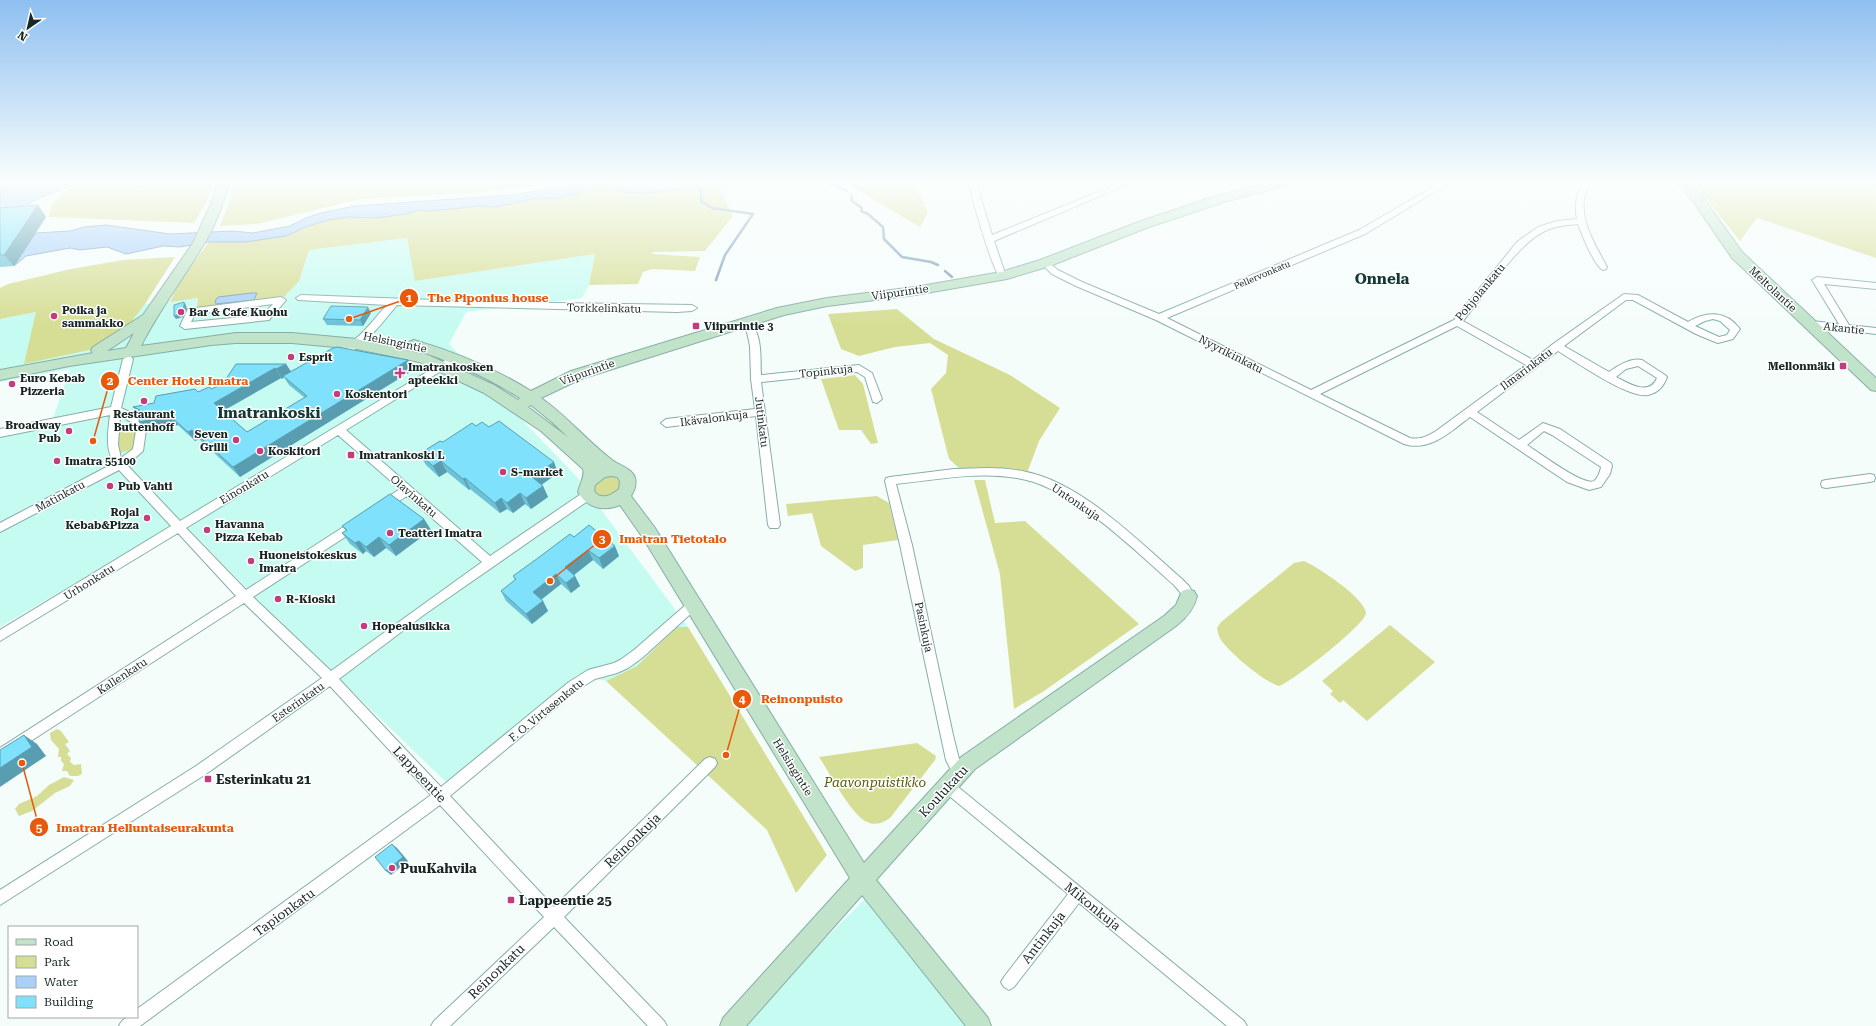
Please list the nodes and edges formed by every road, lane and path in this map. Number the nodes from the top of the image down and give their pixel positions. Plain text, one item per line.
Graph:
1 (204, 230) edge
2 (986, 230) edge
3 (1013, 230) edge
4 (1130, 230) edge
5 (1366, 230) edge
6 (1540, 230) edge
7 (1584, 230) edge
8 (1718, 230) edge
9 (989, 240) junction
10 (1045, 263) junction
11 (1603, 267) dead end
12 (1002, 276) junction
13 (1876, 286) edge
14 (301, 298) dead end
15 (682, 301) dead end
16 (394, 303) junction
17 (692, 308) dead end
18 (670, 309) junction
19 (149, 317) junction
20 (266, 318) joint
21 (1159, 318) junction
22 (1456, 322) junction
23 (743, 323) junction
24 (1812, 324) junction
25 (1688, 326) dead end
26 (1846, 328) junction
27 (1876, 332) edge
28 (361, 339) junction
29 (1556, 346) junction
30 (98, 350) junction
31 (132, 350) junction
32 (329, 358) edge
33 (69, 361) junction
34 (448, 362) junction
35 (1532, 364) junction
36 (0, 375) edge
37 (1610, 376) junction
38 (756, 379) junction
39 (1876, 386) edge
40 (1311, 394) junction
41 (531, 398) junction
42 (876, 399) dead end
43 (518, 407) junction
44 (116, 410) junction
45 (761, 412) junction
46 (1469, 412) junction
47 (666, 423) dead end
48 (339, 430) junction
49 (0, 433) edge
50 (1417, 444) joint
51 (1519, 445) junction
52 (120, 464) junction
53 (617, 471) junction
54 (591, 479) junction
55 (1874, 480) edge
56 (890, 481) joint
57 (1826, 484) dead end
58 (407, 490) junction
59 (588, 495) junction
60 (622, 496) junction
61 (774, 525) dead end
62 (178, 527) junction
63 (0, 528) edge
64 (490, 562) junction
65 (1188, 596) joint
66 (245, 597) junction
67 (693, 605) junction
68 (0, 636) edge
69 (331, 679) junction
70 (0, 755) edge
71 (710, 763) dead end
72 (953, 779) junction
73 (441, 796) junction
74 (862, 879) junction
75 (1078, 893) junction
76 (0, 898) edge
77 (554, 917) junction
78 (1009, 982) dead end
79 (138, 1018) edge
80 (138, 1018) edge
81 (127, 1026) edge
82 (439, 1026) edge
83 (659, 1026) edge
84 (731, 1026) edge
85 (980, 1026) edge
86 (1239, 1026) edge

1 - 19 main road
2 - 9 street
3 - 9 street
4 - 10 main road, Viipurintie
5 - 21 street, Pellervonkatu
6 - 22 street, Pohjolankatu
7 - 11 street
8 - 24 main road, Meltolantie
9 - 12 street
10 - 12 main road, Viipurintie
10 - 21 street, Nyyrikinkatu
12 - 23 main road, Viipurintie
13 - 26 street
14 - 16 street, Torkkelinkatu
15 - 18 street
16 - 18 street, Torkkelinkatu
16 - 28 street
17 - 18 street, Torkkelinkatu
19 - 30 main road
19 - 31 main road
20 - 20 street
21 - 40 street, Nyyrikinkatu
22 - 35 street
22 - 40 street, Pohjolankatu
23 - 38 street, Jutinkatu
23 - 41 main road, Viipurintie
24 - 26 street, Akantie
24 - 39 main road, Meltolantie
25 - 29 street, Ilmarinkatu
26 - 27 street, Akantie
28 - 31 main road, Helsingintie
28 - 32 street
28 - 34 main road, Helsingintie
29 - 35 street, Ilmarinkatu
29 - 37 street
30 - 31 main road
30 - 33 main road
31 - 33 main road
31 - 44 street
33 - 36 main road
34 - 41 main road, Helsingintie
34 - 43 main road, Helsingintie
34 - 48 street, Einonkatu
35 - 46 street, Ilmarinkatu
37 - 37 street
38 - 42 street, Topinkuja
38 - 45 street, Jutinkatu
40 - 50 street, Nyyrikinkatu
41 - 43 main road, Viipurintie
41 - 53 main road, Helsingintie
43 - 54 main road, Helsingintie
44 - 49 street
44 - 52 street
44 - 52 street, Matinkatu
45 - 47 street, Ikävalonkuja
45 - 61 street, Jutinkatu
46 - 50 street, Ilmarinkatu
46 - 51 street
48 - 58 street, Olavinkatu
48 - 62 street, Einonkatu
51 - 51 street
52 - 62 street, Lappeentie
52 - 63 street, Matinkatu
53 - 54 main road
53 - 60 main road
54 - 59 main road
55 - 57 street
56 - 65 street, Untonkuja
56 - 72 street, Pasinkuja
58 - 64 street, Olavinkatu
58 - 66 street, Kallenkatu
59 - 60 main road
59 - 64 street, Esterinkatu
60 - 67 main road, Helsingintie
62 - 66 street, Lappeentie
62 - 68 street, Urhonkatu
64 - 69 street, Esterinkatu
65 - 72 main road, Koulukatu
66 - 69 street, Lappeentie
66 - 70 street, Kallenkatu
67 - 73 street, F. O. Virtasenkatu
67 - 74 main road, Helsingintie
69 - 73 street, Lappeentie
69 - 76 street, Esterinkatu
71 - 77 street, Reinonkuja
72 - 74 main road, Koulukatu
72 - 75 street, Mikonkuja
73 - 77 street, Lappeentie
73 - 79 street, Tapionkatu
74 - 84 main road, Koulukatu
74 - 85 main road, Helsingintie
75 - 78 street, Antinkuja
75 - 86 street, Mikonkuja
77 - 82 street, Reinonkatu
77 - 83 street, Lappeentie
80 - 81 street, Tapionkatu

